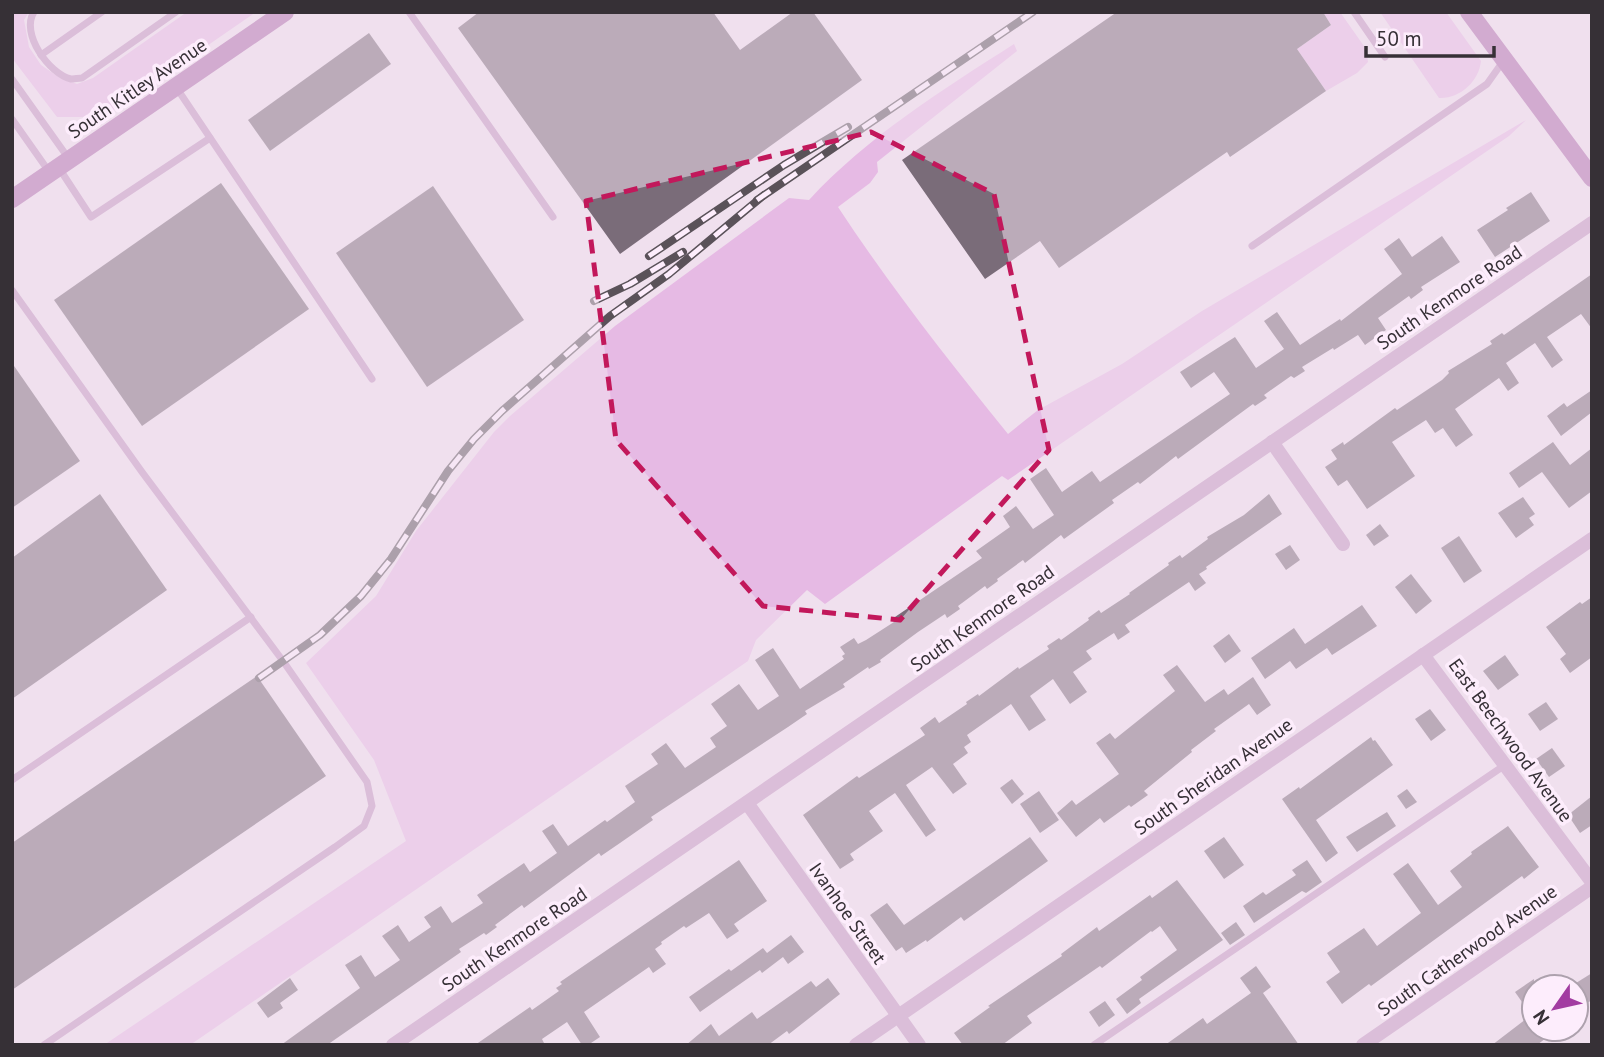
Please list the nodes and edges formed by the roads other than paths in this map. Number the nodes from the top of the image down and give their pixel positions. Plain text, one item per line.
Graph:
1 (34, 12) edge
2 (102, 12) edge
3 (176, 12) edge
4 (285, 12) edge
5 (409, 12) edge
6 (1354, 12) edge
7 (1469, 12) edge
8 (41, 55) junction
9 (1385, 57) dead end
10 (1504, 60) junction
11 (12, 79) edge
12 (176, 87) junction
13 (12, 119) edge
14 (210, 138) junction
15 (59, 167) junction
16 (1590, 172) edge
17 (12, 199) edge
18 (553, 217) dead end
19 (1592, 223) edge
20 (1252, 246) dead end
21 (12, 290) edge
22 (372, 379) dead end
23 (1272, 442) junction
24 (1592, 539) edge
25 (1343, 544) dead end
26 (251, 617) junction
27 (1423, 655) junction
28 (1505, 765) junction
29 (12, 780) edge
30 (747, 803) junction
31 (1592, 885) edge
32 (897, 1017) junction
33 (44, 1045) edge
34 (393, 1045) edge
35 (856, 1045) edge
36 (919, 1045) edge
37 (1094, 1045) edge
38 (1363, 1045) edge

1 - 8 lane
2 - 8 lane
3 - 8 lane
4 - 12 street, South Kitley Avenue
5 - 18 lane
6 - 9 lane
7 - 10 street
10 - 16 street
10 - 20 lane
11 - 15 lane
12 - 14 lane
12 - 15 street, South Kitley Avenue
13 - 15 lane
14 - 15 lane
14 - 22 lane
15 - 17 street, South Kitley Avenue
19 - 23 street, South Kenmore Road
21 - 26 lane
23 - 25 street
23 - 30 street, South Kenmore Road
24 - 27 street, South Sheridan Avenue
26 - 29 lane
26 - 33 lane
27 - 28 street, East Beechwood Avenue
27 - 32 street, South Sheridan Avenue
28 - 31 street, East Beechwood Avenue
28 - 37 lane
30 - 32 street, Ivanhoe Street
30 - 34 street, South Kenmore Road
31 - 38 street, South Catherwood Avenue
32 - 35 street, South Sheridan Avenue
32 - 36 street, Ivanhoe Street

